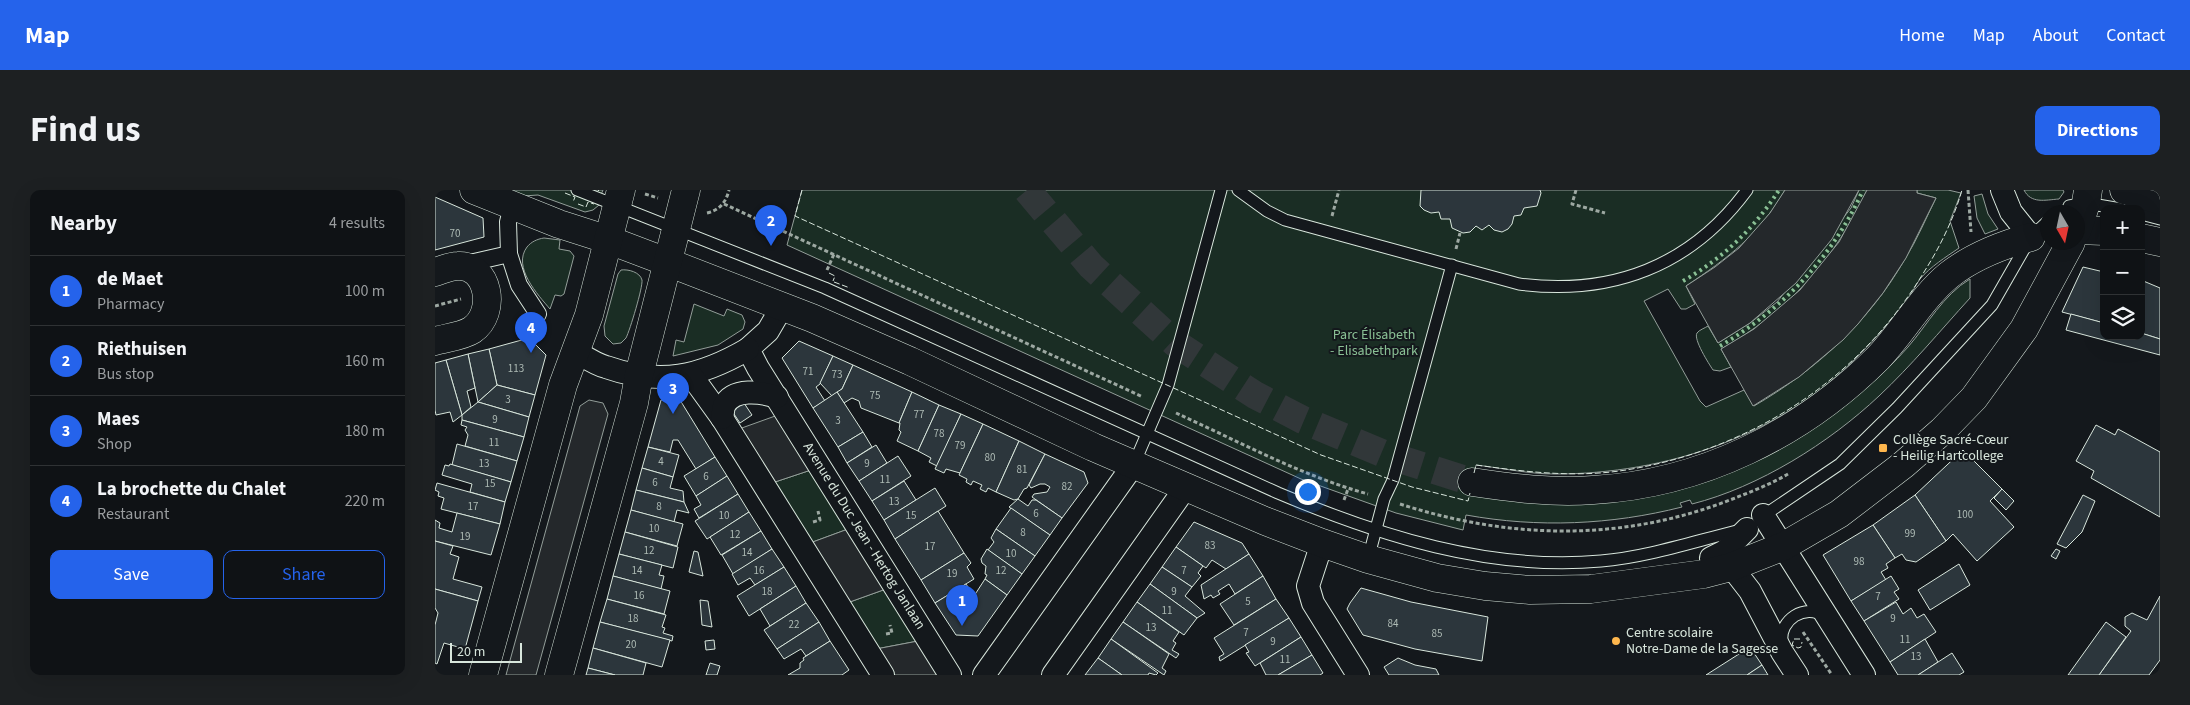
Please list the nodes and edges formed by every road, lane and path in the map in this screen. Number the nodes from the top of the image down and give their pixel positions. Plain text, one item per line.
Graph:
1 (474, 190) edge
2 (577, 190) edge
3 (686, 190) edge
4 (1221, 190) edge
5 (1238, 190) edge
6 (1339, 190) edge
7 (1576, 190) edge
8 (1747, 190) edge
9 (1967, 190) edge
10 (2002, 190) edge
11 (2124, 190) edge
12 (619, 198) edge
13 (2160, 200) edge
14 (724, 204) dead end
15 (512, 206) junction
16 (1605, 213) dead end
17 (2100, 213) edge
18 (2145, 215) edge
19 (2085, 216) edge
20 (2160, 219) edge
21 (676, 228) junction
22 (2040, 230) edge
23 (1328, 231) junction
24 (2040, 232) edge
25 (2040, 234) edge
26 (1973, 237) dead end
27 (2145, 239) edge
28 (609, 240) junction
29 (2160, 242) edge
30 (2063, 250) edge
31 (509, 254) junction
32 (667, 262) junction
33 (1452, 265) junction
34 (447, 269) edge
35 (782, 307) junction
36 (538, 314) dead end
37 (435, 341) edge
38 (749, 348) junction
39 (575, 351) junction
40 (639, 375) junction
41 (691, 375) junction
42 (777, 397) junction
43 (1159, 405) junction
44 (722, 418) junction
45 (1147, 434) junction
46 (1134, 464) junction
47 (1788, 474) dead end
48 (1780, 479) dead end
49 (1472, 482) tunnel mouth
50 (1186, 487) junction
51 (1384, 498) junction
52 (816, 504) dead end
53 (1755, 522) junction
54 (1376, 529) junction
55 (800, 542) junction
56 (1323, 543) junction
57 (1784, 546) junction
58 (1368, 559) junction
59 (1728, 559) junction
60 (1830, 620) junction
61 (1801, 629) dead end
62 (1782, 652) junction
63 (483, 675) edge
64 (559, 675) edge
65 (883, 675) edge
66 (950, 675) edge
67 (984, 675) edge
68 (1053, 675) edge
69 (1358, 675) edge
70 (1797, 675) edge
71 (1832, 675) edge
72 (1864, 675) edge

1 - 15 main road
2 - 12 lane
3 - 21 main road
4 - 43 lane
5 - 23 lane
6 - 23 path
7 - 16 path
8 - 33 lane
9 - 26 path
10 - 22 street
11 - 13 main road
12 - 21 lane
12 - 28 main road
14 - 43 path
15 - 28 main road
15 - 31 street
17 - 19 lane
18 - 20 lane
21 - 32 main road
21 - 45 lane
23 - 33 lane
24 - 49 main road
25 - 53 lane
27 - 29 main road
28 - 32 main road
28 - 39 main road
30 - 57 main road
31 - 34 street
31 - 36 street
32 - 35 main road
32 - 40 main road
33 - 51 lane
34 - 37 main road
35 - 38 street
35 - 46 main road
38 - 41 street
38 - 42 street, Avenue du Duc Jean - Hertog Janlaan
39 - 40 street
39 - 63 main road
40 - 41 street
40 - 64 main road
41 - 44 street
42 - 44 street
42 - 66 street, Avenue du Duc Jean - Hertog Janlaan
43 - 45 lane
43 - 51 path
44 - 55 street
45 - 46 lane
45 - 54 lane
46 - 50 main road
46 - 67 street
47 - 48 path
50 - 56 main road
50 - 68 street
51 - 54 lane
52 - 55 path
53 - 54 lane
53 - 57 street
53 - 59 street
54 - 58 lane
55 - 65 street
56 - 58 main road
56 - 69 street
57 - 59 main road
57 - 60 street
58 - 59 main road
59 - 62 street
60 - 62 lane
60 - 72 street
61 - 71 path
62 - 70 street

